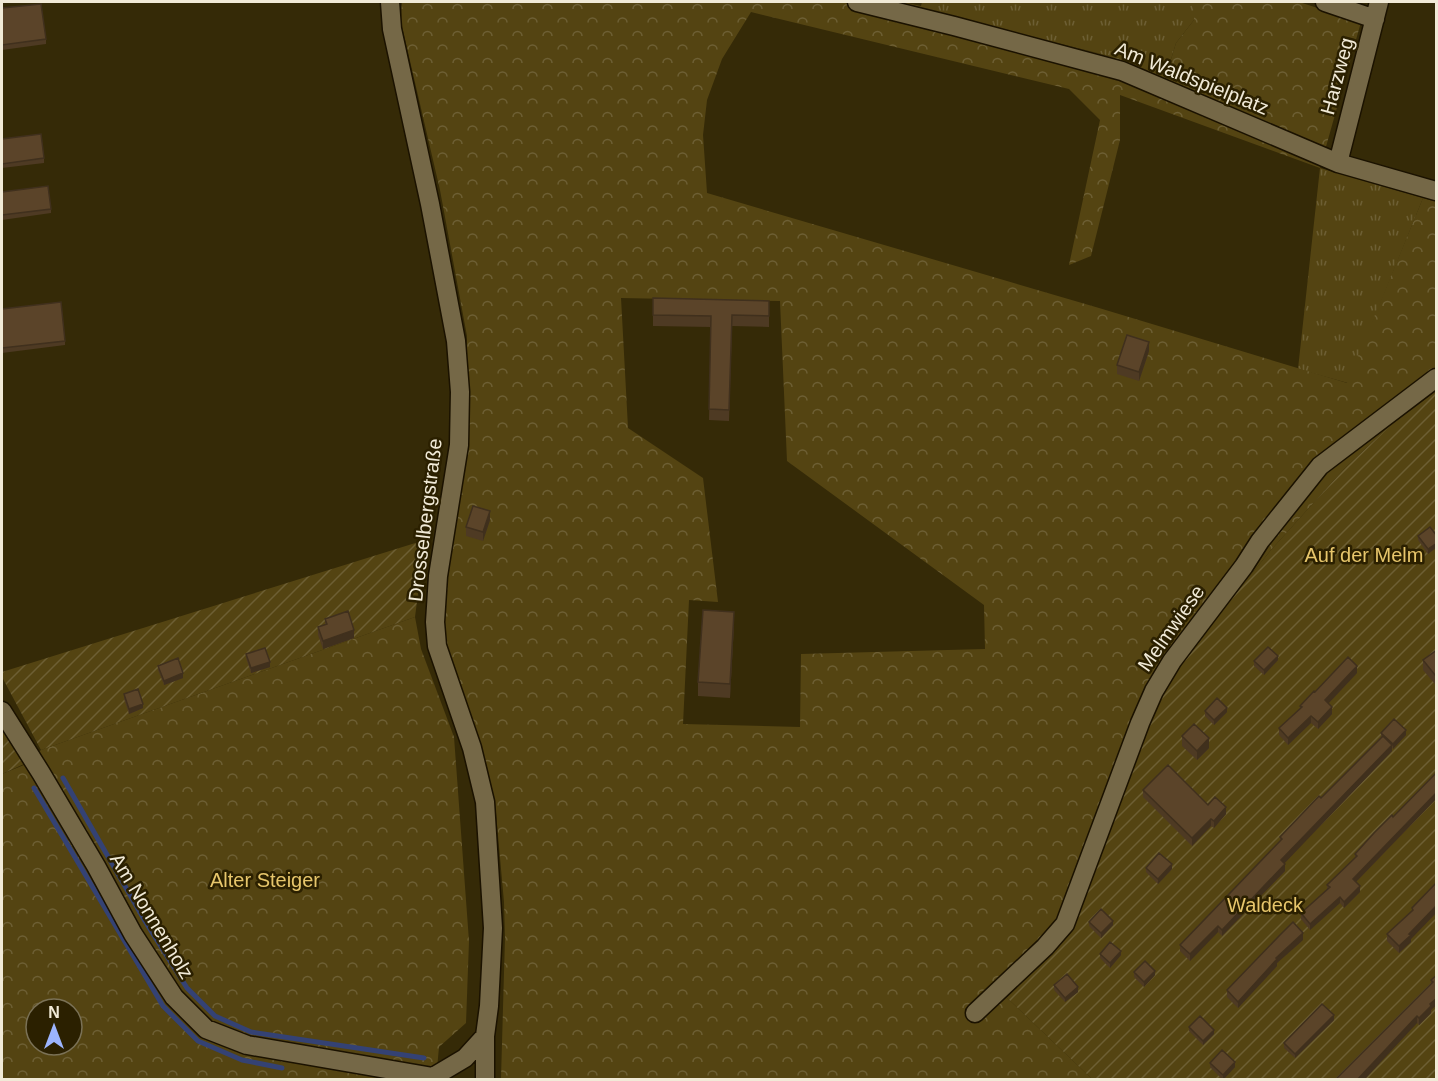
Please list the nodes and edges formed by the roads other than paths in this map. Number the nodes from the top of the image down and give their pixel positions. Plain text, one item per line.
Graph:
1 (390, 2) edge
2 (857, 2) edge
3 (1325, 2) edge
4 (1377, 10) edge
5 (1338, 163) junction
6 (1437, 191) edge
7 (1437, 378) edge
8 (2, 711) edge
9 (975, 1013) dead end
10 (484, 1036) junction
11 (434, 1078) edge
12 (485, 1080) edge

1 - 10 street, Drosselbergstraße
2 - 5 street, Am Waldspielplatz
3 - 4 street
4 - 5 street, Harzweg
5 - 6 street, Am Waldspielplatz
7 - 9 street, Melmwiese
8 - 11 street, Am Nonnenholz
10 - 11 street
10 - 12 street, Drosselbergstraße

